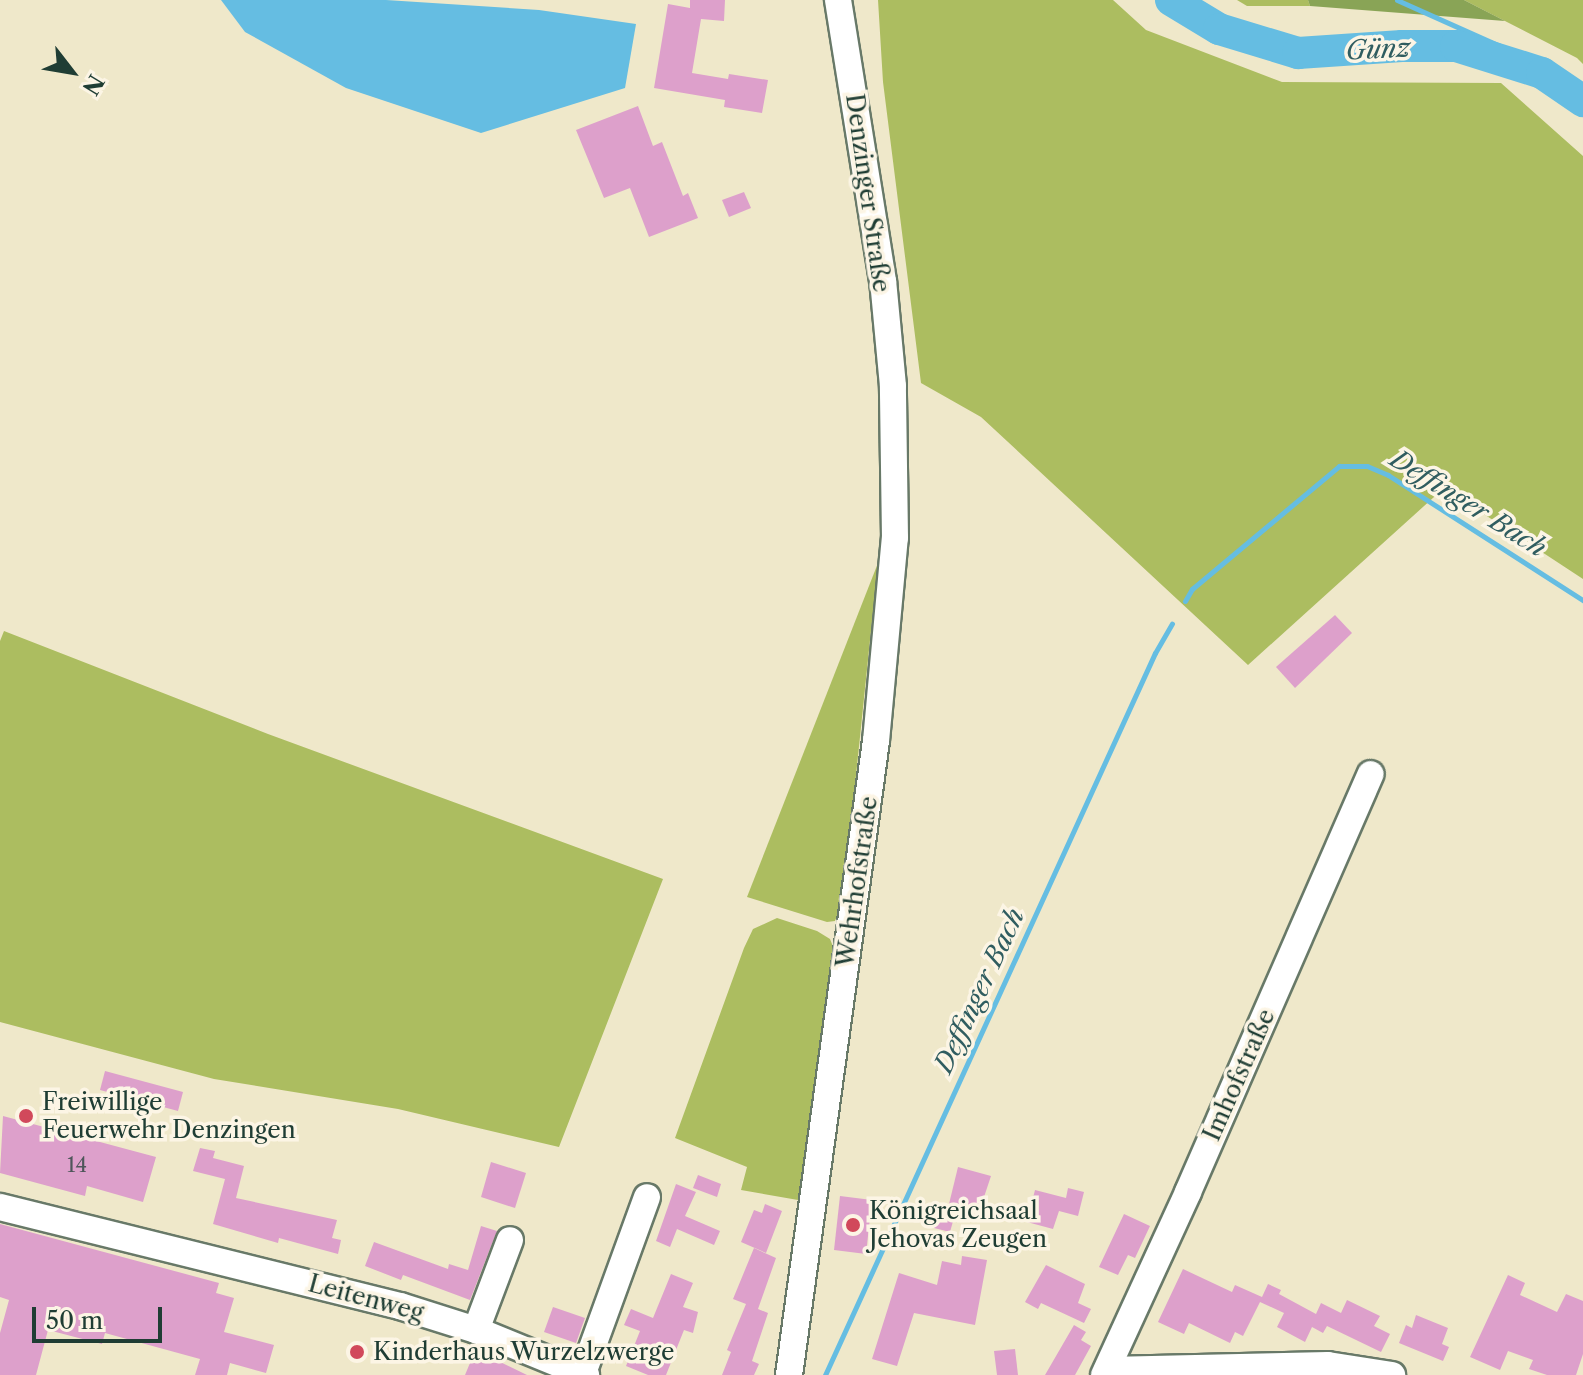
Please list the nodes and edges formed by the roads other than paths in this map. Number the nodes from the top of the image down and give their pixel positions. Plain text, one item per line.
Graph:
1 (838, 0) edge
2 (893, 386) joint
3 (1371, 774) dead end
4 (647, 1197) dead end
5 (0, 1207) edge
6 (510, 1240) dead end
7 (476, 1330) junction
8 (1106, 1372) edge
9 (584, 1374) edge
10 (789, 1375) edge
11 (1392, 1375) edge

1 - 2 street, Denzinger Straße
2 - 10 street, Wehrhofstraße
3 - 8 street, Imhofstraße
4 - 9 street
5 - 7 street, Leitenweg
6 - 7 street
7 - 9 street, Leitenweg
8 - 11 street

